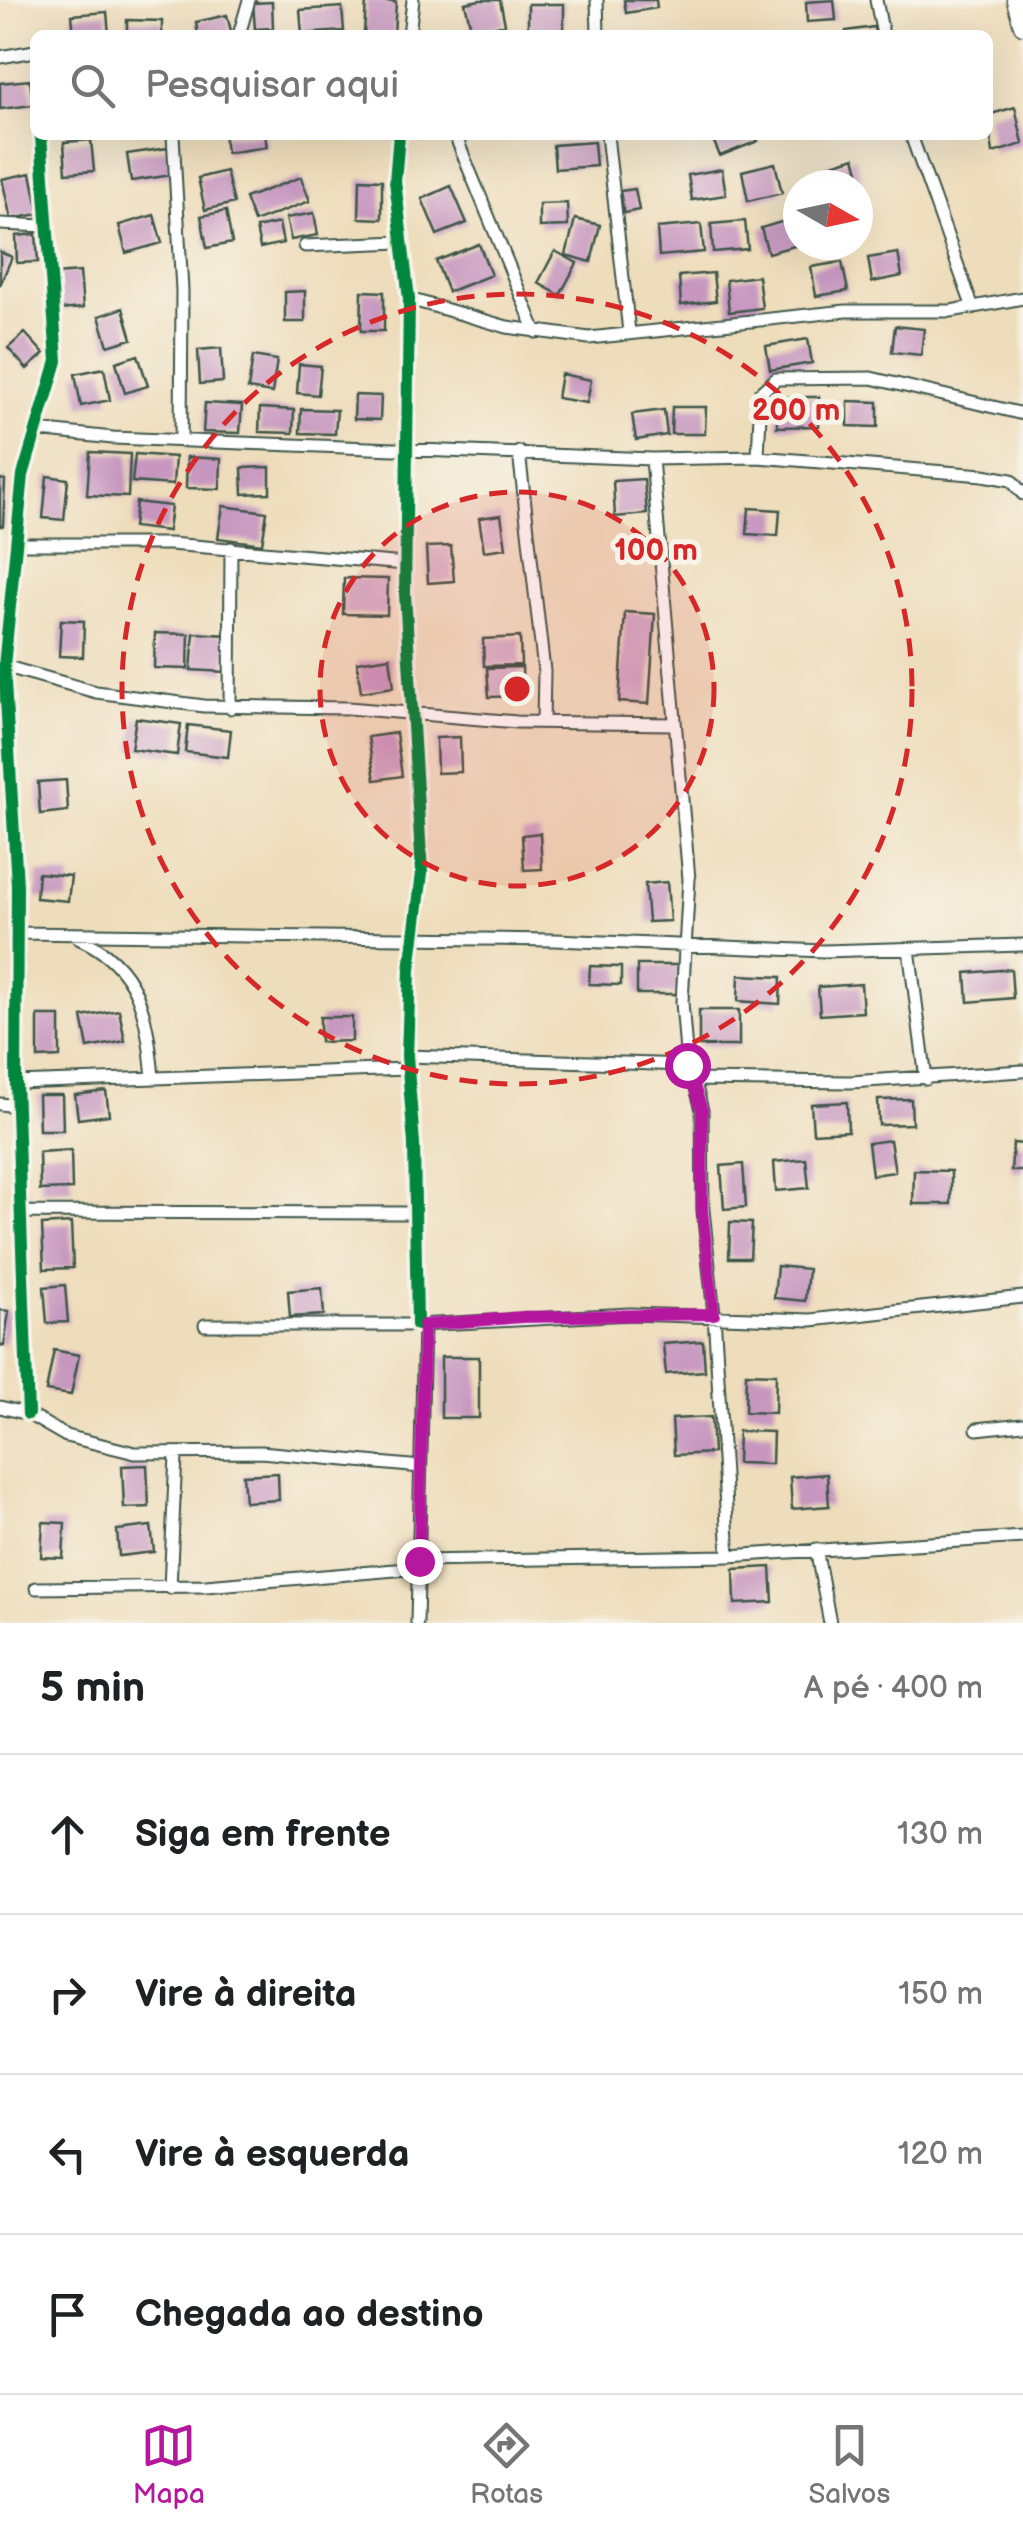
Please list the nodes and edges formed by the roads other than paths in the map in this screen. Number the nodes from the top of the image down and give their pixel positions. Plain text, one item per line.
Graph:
1 (249, 0) edge
2 (412, 0) edge
3 (596, 0) edge
4 (876, 0) edge
5 (1016, 0) edge
6 (1023, 24) edge
7 (240, 30) edge
8 (409, 30) edge
9 (598, 30) edge
10 (882, 30) edge
11 (30, 52) edge
12 (0, 57) edge
13 (41, 140) edge
14 (173, 140) edge
15 (399, 140) edge
16 (457, 140) edge
17 (608, 140) edge
18 (913, 140) edge
19 (0, 224) edge
20 (46, 226) junction
21 (400, 242) junction
22 (305, 246) dead end
23 (1023, 298) edge
24 (409, 299) junction
25 (972, 308) junction
26 (536, 332) junction
27 (629, 332) junction
28 (1023, 414) edge
29 (38, 430) junction
30 (181, 438) junction
31 (409, 448) junction
32 (519, 452) junction
33 (758, 457) junction
34 (652, 460) junction
35 (1023, 494) edge
36 (16, 544) junction
37 (230, 548) junction
38 (405, 564) junction
39 (2, 666) edge
40 (230, 708) junction
41 (410, 712) junction
42 (543, 722) junction
43 (674, 724) junction
44 (17, 933) junction
45 (70, 934) junction
46 (414, 939) junction
47 (686, 944) junction
48 (1023, 945) edge
49 (909, 950) junction
50 (407, 1062) junction
51 (687, 1065) junction
52 (1023, 1072) edge
53 (153, 1077) junction
54 (926, 1078) junction
55 (694, 1080) junction
56 (16, 1083) junction
57 (0, 1104) edge
58 (17, 1106) junction
59 (20, 1212) junction
60 (413, 1213) junction
61 (1023, 1297) edge
62 (714, 1314) junction
63 (205, 1325) dead end
64 (421, 1325) junction
65 (0, 1407) edge
66 (28, 1414) junction
67 (1023, 1424) edge
68 (978, 1429) dead end
69 (176, 1456) junction
70 (421, 1467) junction
71 (1023, 1536) edge
72 (816, 1549) junction
73 (729, 1556) junction
74 (419, 1564) junction
75 (36, 1588) dead end
76 (170, 1588) junction
77 (417, 1623) edge
78 (830, 1623) edge

1 - 7 street
2 - 8 street
3 - 9 street
4 - 10 street
5 - 6 main road
11 - 12 street
13 - 20 street
14 - 30 street
15 - 21 street
16 - 26 street
17 - 27 street
18 - 25 street
19 - 20 street
20 - 29 street
21 - 22 street
21 - 24 street
23 - 25 street
24 - 26 street
24 - 31 street
25 - 27 street
26 - 27 street
28 - 33 street
29 - 30 street
29 - 36 street
30 - 31 street
31 - 32 street
31 - 38 street
32 - 34 street
32 - 42 street
33 - 34 street
33 - 35 street
34 - 43 street
36 - 37 street
36 - 39 street
37 - 38 street
37 - 40 street
38 - 41 street
39 - 40 street
39 - 44 street
40 - 41 street
41 - 42 street
41 - 46 street
42 - 43 street
43 - 47 street
44 - 45 street
44 - 56 street
45 - 46 street
45 - 53 street
46 - 47 street
46 - 50 street
47 - 49 street
47 - 51 street
48 - 49 street
49 - 54 street
50 - 51 street
50 - 53 street
50 - 60 street
51 - 55 street
52 - 54 street
53 - 56 street
54 - 55 street
55 - 62 street
56 - 58 street
57 - 58 street
58 - 59 street
59 - 60 street
59 - 66 street
60 - 64 street
61 - 62 street
62 - 64 street
62 - 73 street
63 - 64 street
64 - 70 street
65 - 66 street
66 - 69 street
67 - 68 street
69 - 70 street
69 - 76 street
70 - 74 street
71 - 72 street
72 - 73 street
72 - 78 street
73 - 74 street
74 - 76 street
74 - 77 street
75 - 76 street

